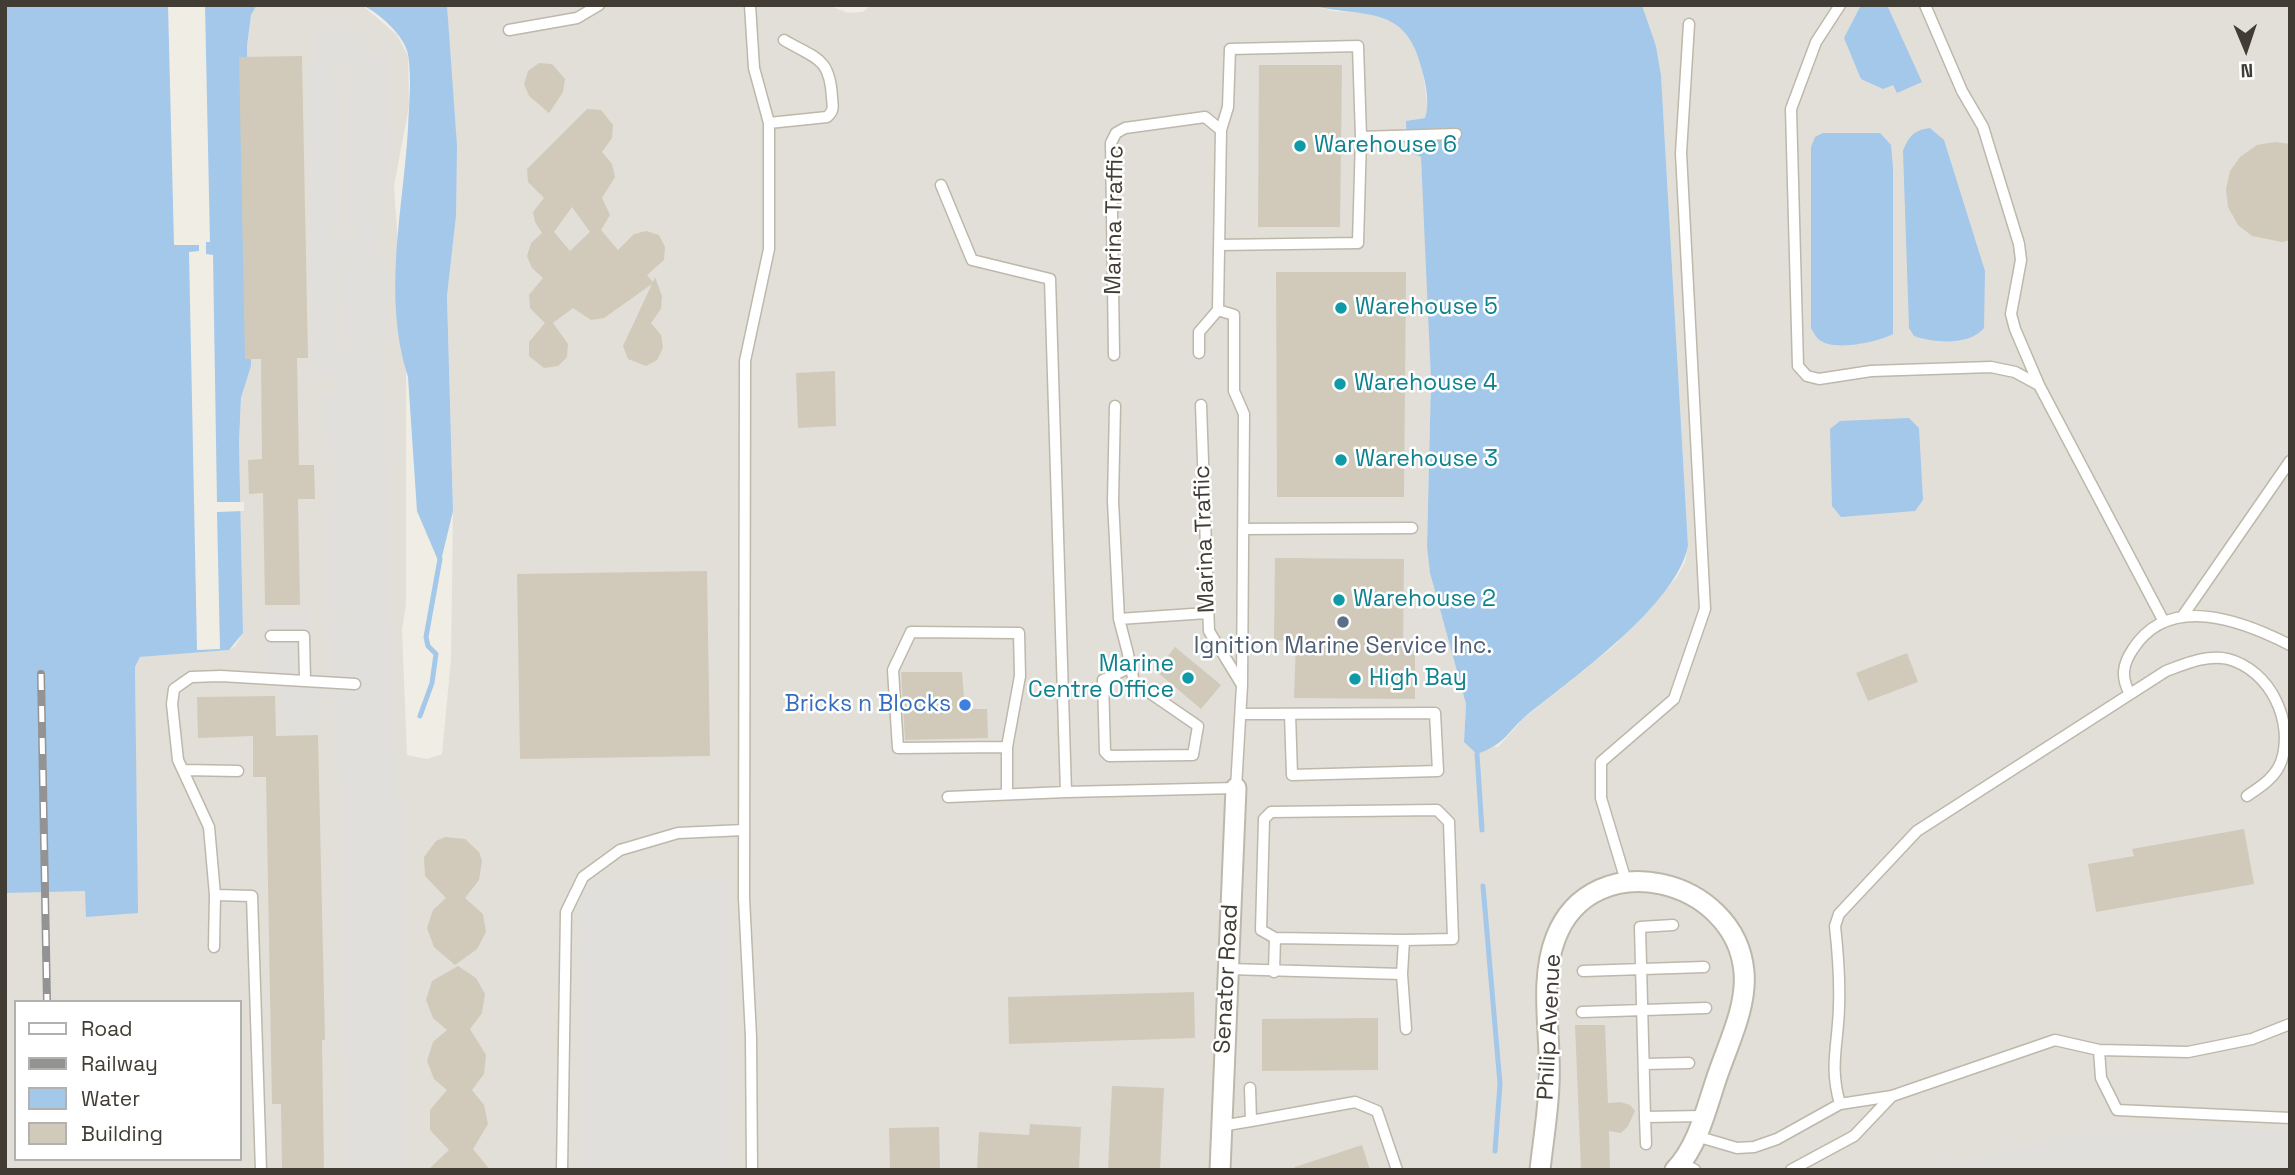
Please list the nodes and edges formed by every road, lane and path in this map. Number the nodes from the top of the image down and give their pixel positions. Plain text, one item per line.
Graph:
1 (599, 5) edge
2 (750, 5) edge
3 (1840, 5) edge
4 (1925, 5) edge
5 (1689, 24) dead end
6 (509, 30) dead end
7 (783, 40) dead end
8 (769, 123) junction
9 (1221, 130) junction
10 (1456, 134) dead end
11 (1361, 137) junction
12 (941, 185) dead end
13 (1219, 245) junction
14 (1218, 310) junction
15 (1199, 353) dead end
16 (1114, 355) dead end
17 (2039, 385) junction
18 (1201, 405) dead end
19 (1115, 406) dead end
20 (2290, 461) edge
21 (1243, 528) junction
22 (1412, 528) dead end
23 (1207, 613) junction
24 (2182, 617) junction
25 (1119, 619) junction
26 (2163, 620) junction
27 (271, 636) dead end
28 (2290, 645) edge
29 (1131, 667) junction
30 (305, 681) junction
31 (355, 684) dead end
32 (1242, 685) junction
33 (2130, 694) junction
34 (1242, 714) junction
35 (1290, 714) junction
36 (1007, 747) junction
37 (183, 770) junction
38 (238, 771) dead end
39 (1236, 788) junction
40 (1066, 792) junction
41 (1007, 793) junction
42 (2248, 796) dead end
43 (948, 797) dead end
44 (744, 830) junction
45 (1626, 881) junction
46 (215, 895) junction
47 (1673, 925) dead end
48 (1275, 938) junction
49 (1404, 940) junction
50 (214, 947) dead end
51 (1704, 967) dead end
52 (1227, 969) junction
53 (1641, 969) junction
54 (1583, 971) dead end
55 (1274, 972) junction
56 (1402, 974) junction
57 (1706, 1008) dead end
58 (1642, 1010) junction
59 (1582, 1012) dead end
60 (2290, 1024) edge
61 (1406, 1029) dead end
62 (2099, 1050) junction
63 (1689, 1063) dead end
64 (1644, 1064) junction
65 (1250, 1087) dead end
66 (1892, 1096) junction
67 (1840, 1104) junction
68 (1703, 1116) junction
69 (1645, 1117) junction
70 (2290, 1118) edge
71 (1251, 1121) junction
72 (1220, 1126) junction
73 (1696, 1136) junction
74 (1646, 1144) dead end
75 (1684, 1167) edge
76 (261, 1170) edge
77 (562, 1170) edge
78 (752, 1170) edge
79 (1220, 1170) edge
80 (1397, 1170) edge
81 (1540, 1170) edge
82 (1791, 1170) edge

1 - 6 lane
2 - 8 lane
3 - 17 lane
4 - 17 lane
5 - 45 lane
7 - 8 lane
8 - 44 lane
9 - 11 lane
9 - 13 lane
9 - 16 lane, Marina Traffic
10 - 11 lane
11 - 13 lane
12 - 40 lane
13 - 14 lane
14 - 15 lane
14 - 21 lane
17 - 26 lane
18 - 23 lane, Marina Trafiic
19 - 25 lane
20 - 24 lane
21 - 22 lane
21 - 32 lane
23 - 25 lane
23 - 32 lane, Marina Trafiic
24 - 26 lane
24 - 28 lane
25 - 29 lane
26 - 33 lane
27 - 30 lane
29 - 29 lane
30 - 31 lane
30 - 37 lane
32 - 34 lane
33 - 42 lane
33 - 67 lane
34 - 35 lane
34 - 39 lane
35 - 35 lane
36 - 36 lane
36 - 41 lane
37 - 38 lane
37 - 46 lane
39 - 40 lane
39 - 52 street, Senator Road
40 - 41 lane
41 - 43 lane
44 - 77 lane
44 - 78 lane
45 - 68 street, Philip Avenue
45 - 81 street, Philip Avenue
46 - 50 lane
46 - 76 lane
47 - 53 lane
48 - 49 lane
48 - 49 lane
48 - 55 lane
49 - 56 lane
51 - 53 lane
52 - 55 lane
52 - 72 street, Senator Road
53 - 54 lane
53 - 58 lane
55 - 56 lane
56 - 61 lane
57 - 58 lane
58 - 59 lane
58 - 64 lane
60 - 62 lane
62 - 66 lane
62 - 70 lane
63 - 64 lane
64 - 69 lane
65 - 71 lane
66 - 67 lane
66 - 82 lane
67 - 73 lane
68 - 69 lane
68 - 73 street, Philip Avenue
69 - 74 lane
71 - 72 lane
71 - 80 lane
72 - 79 street, Senator Road
73 - 75 street, Philip Avenue

